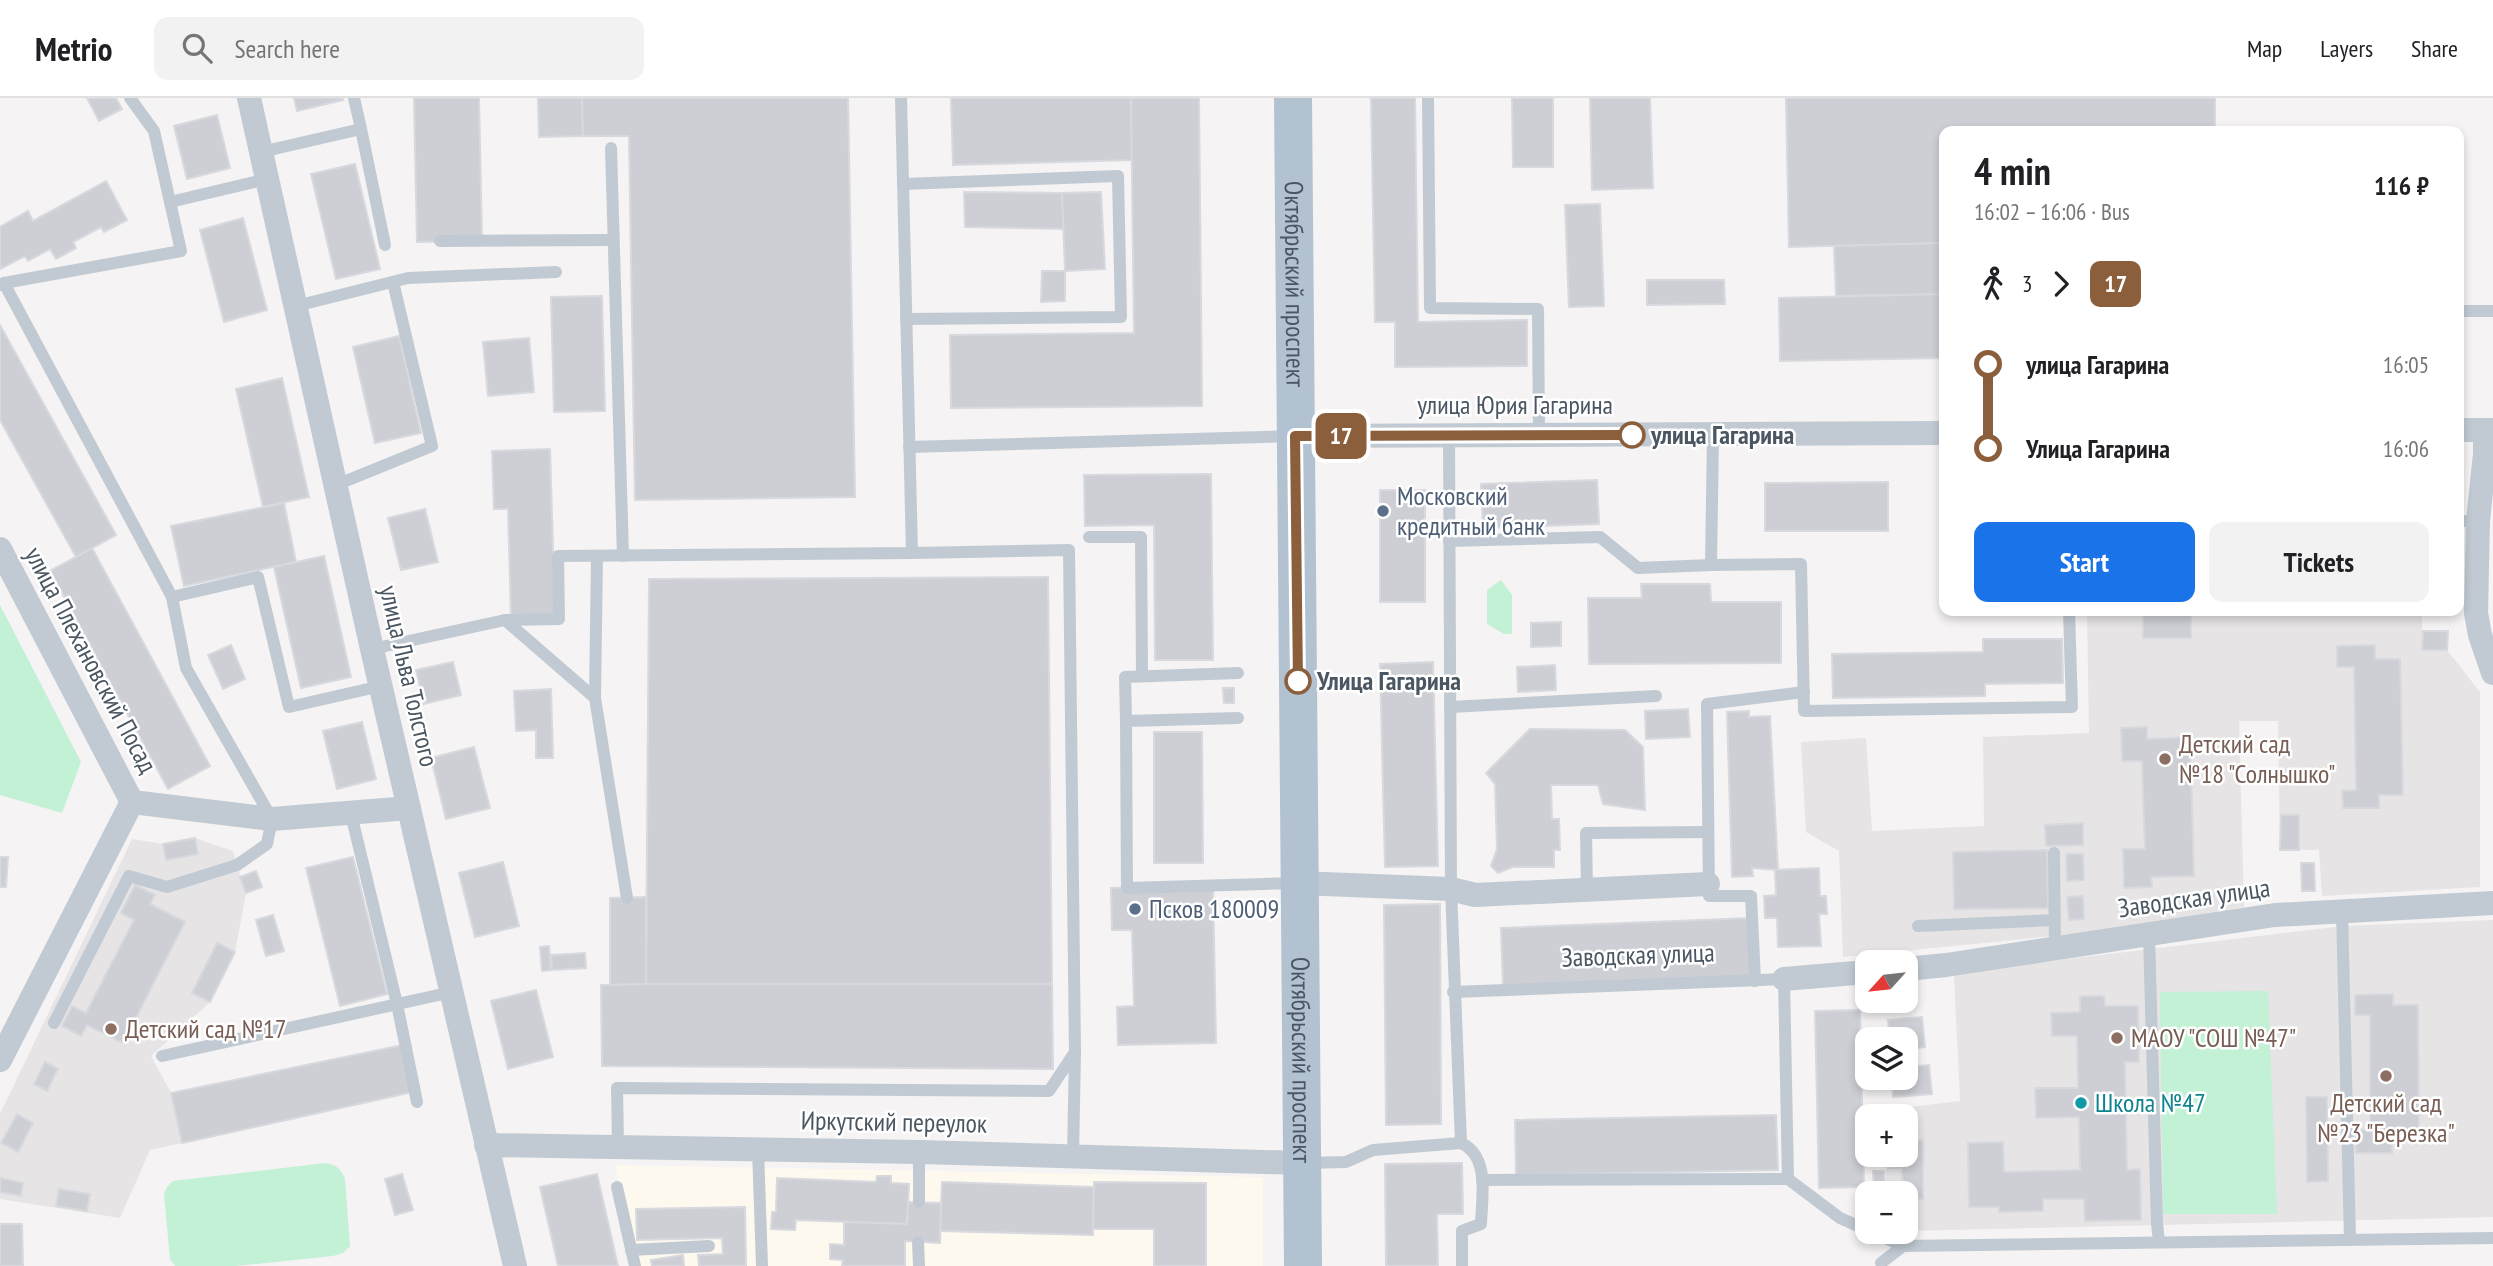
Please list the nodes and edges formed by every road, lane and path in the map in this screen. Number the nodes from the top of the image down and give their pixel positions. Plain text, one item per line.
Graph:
1 (130, 98) edge
2 (249, 98) edge
3 (354, 98) edge
4 (901, 98) edge
5 (1293, 98) edge
6 (1428, 98) edge
7 (361, 129) junction
8 (611, 148) dead end
9 (261, 152) junction
10 (267, 179) junction
11 (903, 184) junction
12 (170, 202) junction
13 (613, 240) junction
14 (440, 242) dead end
15 (385, 245) dead end
16 (556, 272) dead end
17 (393, 282) junction
18 (2, 284) edge
19 (296, 306) junction
20 (2464, 311) edge
21 (2493, 311) edge
22 (906, 318) junction
23 (2464, 430) edge
24 (2489, 430) edge
25 (1939, 433) edge
26 (1449, 435) junction
27 (1539, 435) junction
28 (1713, 435) junction
29 (1295, 436) junction
30 (909, 447) junction
31 (336, 485) junction
32 (2468, 521) edge
33 (1089, 537) dead end
34 (1449, 541) junction
35 (0, 549) edge
36 (912, 553) junction
37 (597, 556) junction
38 (623, 556) junction
39 (1711, 565) junction
40 (172, 597) junction
41 (2070, 616) edge
42 (505, 620) junction
43 (2487, 635) edge
44 (372, 649) junction
45 (1238, 673) dead end
46 (2493, 673) edge
47 (1142, 676) junction
48 (381, 686) junction
49 (1804, 692) junction
50 (1656, 696) dead end
51 (595, 698) junction
52 (1450, 707) junction
53 (1238, 718) dead end
54 (1126, 721) junction
55 (132, 802) junction
56 (409, 808) junction
57 (351, 814) junction
58 (271, 819) junction
59 (1707, 832) junction
60 (2054, 853) dead end
61 (1298, 883) junction
62 (1708, 884) junction
63 (1451, 889) junction
64 (1587, 890) junction
65 (627, 898) dead end
66 (2493, 903) edge
67 (2342, 911) junction
68 (2054, 920) junction
69 (1917, 926) dead end
70 (2149, 935) junction
71 (2055, 948) junction
72 (1918, 967) edge
73 (1855, 973) edge
74 (1784, 979) junction
75 (1755, 981) junction
76 (452, 992) junction
77 (1453, 992) junction
78 (397, 1004) junction
79 (54, 1023) dead end
80 (1075, 1052) junction
81 (162, 1056) dead end
82 (0, 1060) edge
83 (417, 1102) dead end
84 (1461, 1143) junction
85 (486, 1145) junction
86 (618, 1145) junction
87 (758, 1149) junction
88 (919, 1152) junction
89 (1073, 1156) junction
90 (1301, 1163) junction
91 (1788, 1179) junction
92 (1482, 1180) junction
93 (617, 1187) dead end
94 (919, 1202) dead end
95 (1855, 1224) edge
96 (2493, 1238) edge
97 (2350, 1240) junction
98 (2159, 1241) junction
99 (918, 1242) dead end
100 (1899, 1244) edge
101 (709, 1246) dead end
102 (1903, 1246) junction
103 (631, 1250) junction
104 (1881, 1263) dead end
105 (515, 1266) edge
106 (635, 1266) edge
107 (762, 1266) edge
108 (919, 1266) edge
109 (1303, 1266) edge
110 (1462, 1266) edge

1 - 12 lane
2 - 9 street, улица Льва Толстого
3 - 7 lane
4 - 11 lane
5 - 29 main road, Октябрьский проспект
6 - 27 lane
7 - 9 lane
7 - 15 lane
8 - 13 lane
9 - 10 street, улица Льва Толстого
10 - 12 lane
10 - 19 street, улица Льва Толстого
11 - 22 lane
11 - 22 lane
12 - 18 lane
13 - 14 lane
13 - 38 lane
16 - 17 lane
17 - 19 lane
17 - 31 lane
18 - 40 lane
19 - 31 street, улица Льва Толстого
20 - 21 lane
22 - 30 lane
23 - 24 street
24 - 32 street
25 - 28 street, улица Юрия Гагарина
26 - 27 street, улица Юрия Гагарина
26 - 29 street, улица Юрия Гагарина
26 - 34 lane
27 - 28 street, улица Юрия Гагарина
28 - 39 lane
29 - 30 lane
29 - 61 main road, Октябрьский проспект
30 - 36 lane
31 - 44 street, улица Льва Толстого
32 - 43 street
33 - 47 lane
34 - 39 lane
34 - 52 lane
35 - 55 street, улица Плехановский Посад
36 - 38 lane
36 - 80 lane
37 - 38 lane
37 - 42 lane
37 - 51 lane
39 - 49 lane
40 - 48 lane
40 - 58 lane
41 - 49 lane
42 - 44 lane
42 - 51 lane
43 - 46 street
44 - 48 street, улица Льва Толстого
45 - 47 lane
47 - 54 lane
48 - 56 street, улица Льва Толстого
49 - 59 lane
50 - 52 lane
51 - 65 lane
52 - 63 lane
53 - 54 lane
54 - 61 lane
55 - 58 street
55 - 82 street, улица Плехановский Посад
56 - 57 street
56 - 76 street, улица Льва Толстого
57 - 58 street
57 - 78 lane
58 - 79 lane
59 - 62 lane
59 - 64 lane
60 - 68 lane
61 - 63 street
61 - 90 main road, Октябрьский проспект
62 - 64 street
62 - 75 lane
63 - 64 street
63 - 77 lane
66 - 67 street, Заводская улица
67 - 70 street, Заводская улица
67 - 97 lane
68 - 69 lane
68 - 71 lane
70 - 71 street, Заводская улица
70 - 98 lane
71 - 72 street, Заводская улица
73 - 74 street, Заводская улица
74 - 75 lane, Заводская улица
74 - 91 lane
75 - 77 lane, Заводская улица
76 - 78 lane
76 - 85 street, улица Льва Толстого
77 - 84 lane
78 - 81 lane
78 - 83 lane
80 - 86 lane
80 - 89 lane
84 - 90 lane
84 - 92 lane
85 - 86 street, Иркутский переулок
85 - 105 street, улица Льва Толстого
86 - 87 street, Иркутский переулок
87 - 88 street, Иркутский переулок
87 - 107 lane
88 - 89 street, Иркутский переулок
88 - 94 lane
89 - 90 street, Иркутский переулок
90 - 109 main road, Октябрьский проспект
91 - 92 lane
91 - 95 lane
92 - 110 lane
93 - 103 lane
96 - 97 lane
97 - 98 lane
98 - 102 lane
99 - 108 lane
100 - 102 lane
101 - 103 lane
102 - 104 lane
103 - 106 lane

